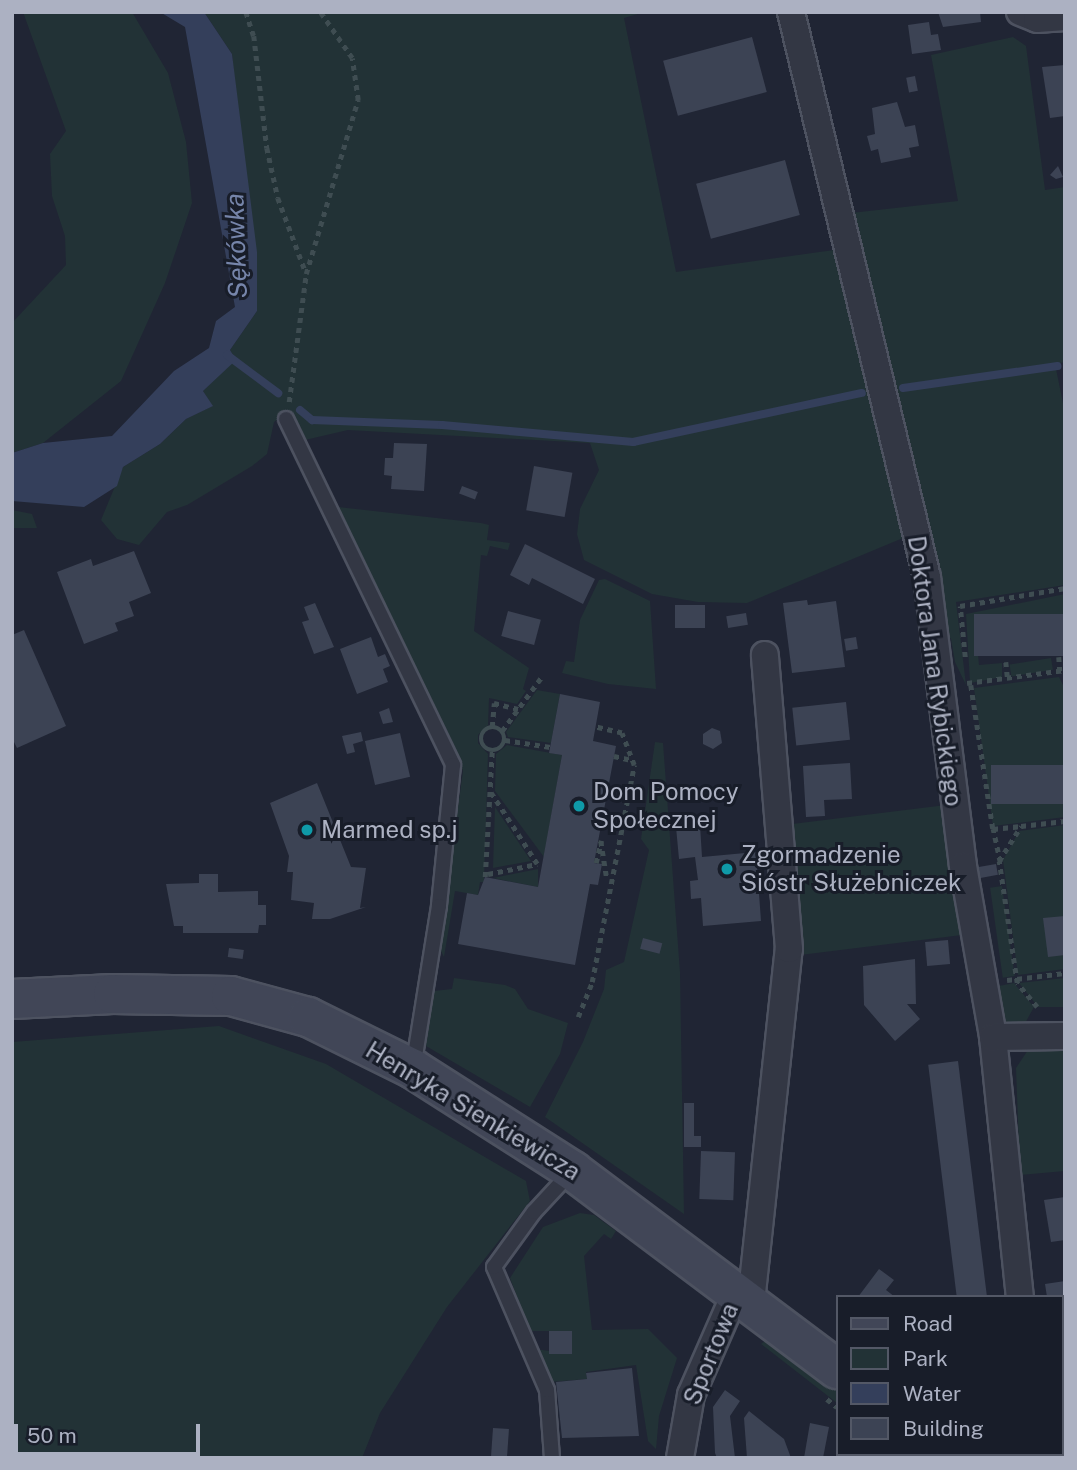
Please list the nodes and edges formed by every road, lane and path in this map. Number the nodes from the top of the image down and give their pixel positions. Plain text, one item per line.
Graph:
1 (246, 12) edge
2 (320, 12) edge
3 (791, 12) edge
4 (1020, 12) edge
5 (1065, 17) edge
6 (306, 274) junction
7 (286, 419) joint
8 (1065, 588) edge
9 (765, 655) dead end
10 (1059, 657) dead end
11 (1006, 663) dead end
12 (1062, 671) edge
13 (544, 675) dead end
14 (1008, 680) junction
15 (1065, 682) edge
16 (971, 685) junction
17 (518, 709) junction
18 (492, 727) junction
19 (595, 727) dead end
20 (502, 731) junction
21 (505, 740) junction
22 (550, 747) dead end
23 (492, 750) junction
24 (614, 756) dead end
25 (632, 760) junction
26 (491, 793) junction
27 (1065, 821) edge
28 (1021, 826) junction
29 (993, 830) junction
30 (1000, 862) junction
31 (596, 863) dead end
32 (600, 876) dead end
33 (609, 878) junction
34 (1065, 973) edge
35 (1016, 979) junction
36 (982, 984) junction
37 (12, 999) edge
38 (1037, 1007) dead end
39 (578, 1017) dead end
40 (1065, 1036) edge
41 (993, 1037) junction
42 (413, 1069) junction
43 (573, 1171) junction
44 (1020, 1295) edge
45 (743, 1297) junction
46 (836, 1368) edge
47 (552, 1458) edge
48 (680, 1458) edge

1 - 6 path
2 - 6 path
3 - 36 street, Doktora Jana Rybickiego
4 - 5 street
6 - 7 path
7 - 42 lane
8 - 16 path
9 - 45 street, Sportowa
10 - 12 path
11 - 14 path
12 - 14 path
12 - 15 path
13 - 17 path
14 - 16 path
16 - 29 path
17 - 18 path
17 - 20 path
18 - 20 path
18 - 23 path
19 - 25 path
20 - 21 path
21 - 22 path
21 - 23 path
23 - 26 path
24 - 25 path
25 - 33 path
26 - 26 path
27 - 28 path
28 - 29 path
28 - 30 path
29 - 30 path
30 - 35 path
31 - 33 path
32 - 33 path
33 - 39 path
34 - 35 path
35 - 36 path
35 - 38 path
36 - 41 street, Doktora Jana Rybickiego
37 - 42 main road, Henryka Sienkiewicza
40 - 41 street
41 - 44 street, Doktora Jana Rybickiego
42 - 43 main road, Henryka Sienkiewicza
43 - 45 main road, Henryka Sienkiewicza
43 - 47 lane
45 - 46 main road, Henryka Sienkiewicza
45 - 48 street, Sportowa

